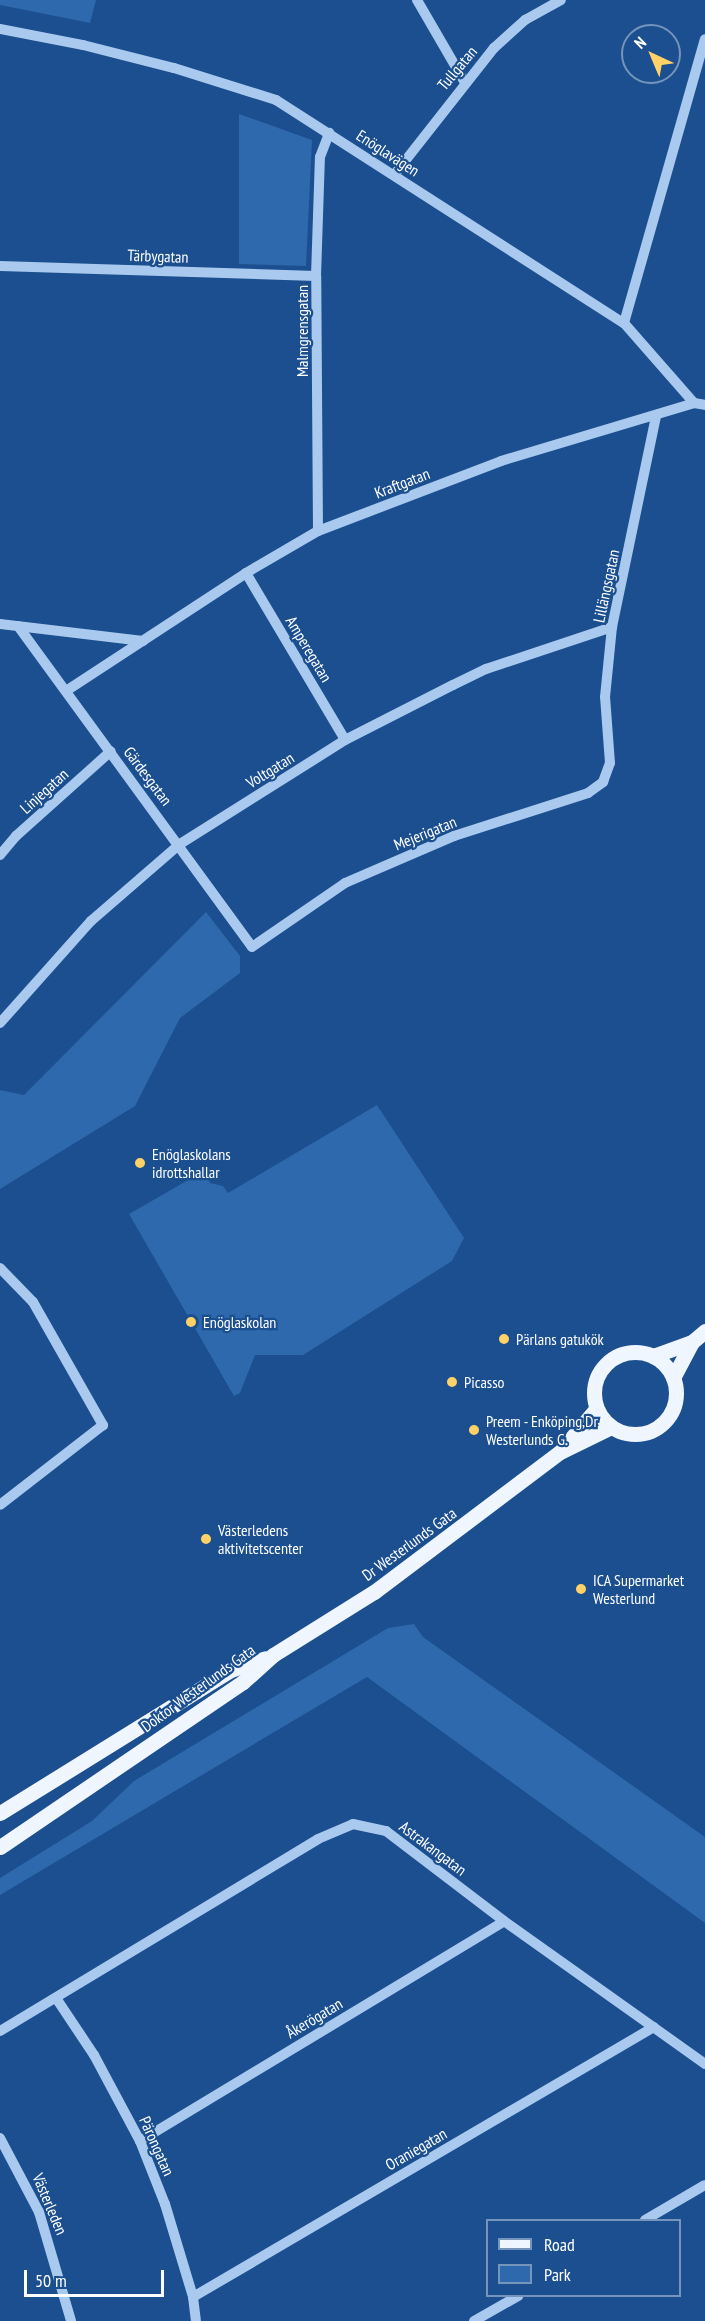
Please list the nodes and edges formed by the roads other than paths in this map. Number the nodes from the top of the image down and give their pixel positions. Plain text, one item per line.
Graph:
1 (417, 0) edge
2 (561, 0) edge
3 (0, 29) edge
4 (705, 39) edge
5 (464, 81) junction
6 (329, 133) junction
7 (394, 175) junction
8 (0, 266) edge
9 (316, 276) junction
10 (624, 323) junction
11 (700, 404) edge
12 (656, 417) junction
13 (318, 531) junction
14 (246, 573) junction
15 (0, 624) edge
16 (18, 626) junction
17 (612, 627) junction
18 (143, 641) junction
19 (66, 691) junction
20 (345, 740) junction
21 (111, 751) junction
22 (610, 763) joint
23 (180, 844) junction
24 (0, 855) edge
25 (252, 947) joint
26 (0, 1023) edge
27 (0, 1268) edge
28 (705, 1331) edge
29 (692, 1341) junction
30 (653, 1356) junction
31 (673, 1378) junction
32 (596, 1409) junction
33 (611, 1427) junction
34 (560, 1452) junction
35 (0, 1505) edge
36 (273, 1655) junction
37 (0, 1813) edge
38 (0, 1847) edge
39 (504, 1921) junction
40 (56, 1998) junction
41 (654, 2027) junction
42 (0, 2031) edge
43 (705, 2064) edge
44 (0, 2138) edge
45 (140, 2141) junction
46 (705, 2186) edge
47 (647, 2219) edge
48 (193, 2297) junction
49 (515, 2297) edge
50 (71, 2321) edge
51 (196, 2321) edge
52 (474, 2321) edge

1 - 5 street
2 - 5 street, Tullgatan
3 - 6 street, Enöglavägen
4 - 10 street
5 - 7 street, Tullgatan
6 - 7 street, Enöglavägen
6 - 9 street, Malmgrensgatan
7 - 10 street, Enöglavägen
8 - 9 street, Tärbygatan
9 - 13 street, Malmgrensgatan
10 - 11 street, Enöglavägen
11 - 12 street, Kraftgatan
12 - 13 street, Kraftgatan
12 - 17 street, Lillängsgatan
13 - 14 street, Kraftgatan
14 - 18 street, Kraftgatan
14 - 20 street, Amperegatan
15 - 16 street
16 - 18 street
16 - 19 street, Gärdesgatan
17 - 20 street, Voltgatan
17 - 22 street, Lillängsgatan
18 - 19 street, Kraftgatan
19 - 21 street, Gärdesgatan
20 - 23 street, Voltgatan
21 - 23 street, Gärdesgatan
21 - 24 street, Linjegatan
22 - 25 street, Mejerigatan
23 - 25 street, Gärdesgatan
23 - 26 street, Voltgatan
27 - 35 street
28 - 29 main road
29 - 30 main road
29 - 31 main road
30 - 31 main road
30 - 32 main road
31 - 33 main road
32 - 33 main road
32 - 34 main road, Dr Westerlunds Gata
33 - 34 main road, Dr Westerlunds Gata
34 - 36 main road, Dr Westerlunds Gata
36 - 37 main road, Doktor Westerlunds Gata
36 - 38 main road, Doktor Westerlunds Gata
39 - 40 street, Astrakangatan
39 - 41 street, Astrakangatan
39 - 45 street, Åkerögatan
40 - 42 street, Astrakangatan
40 - 45 street, Pärongatan
41 - 43 street, Astrakangatan
41 - 48 street, Oraniegatan
44 - 50 street, Västerleden
45 - 48 street, Pärongatan
46 - 47 street
48 - 51 street, Pärongatan
49 - 52 street

